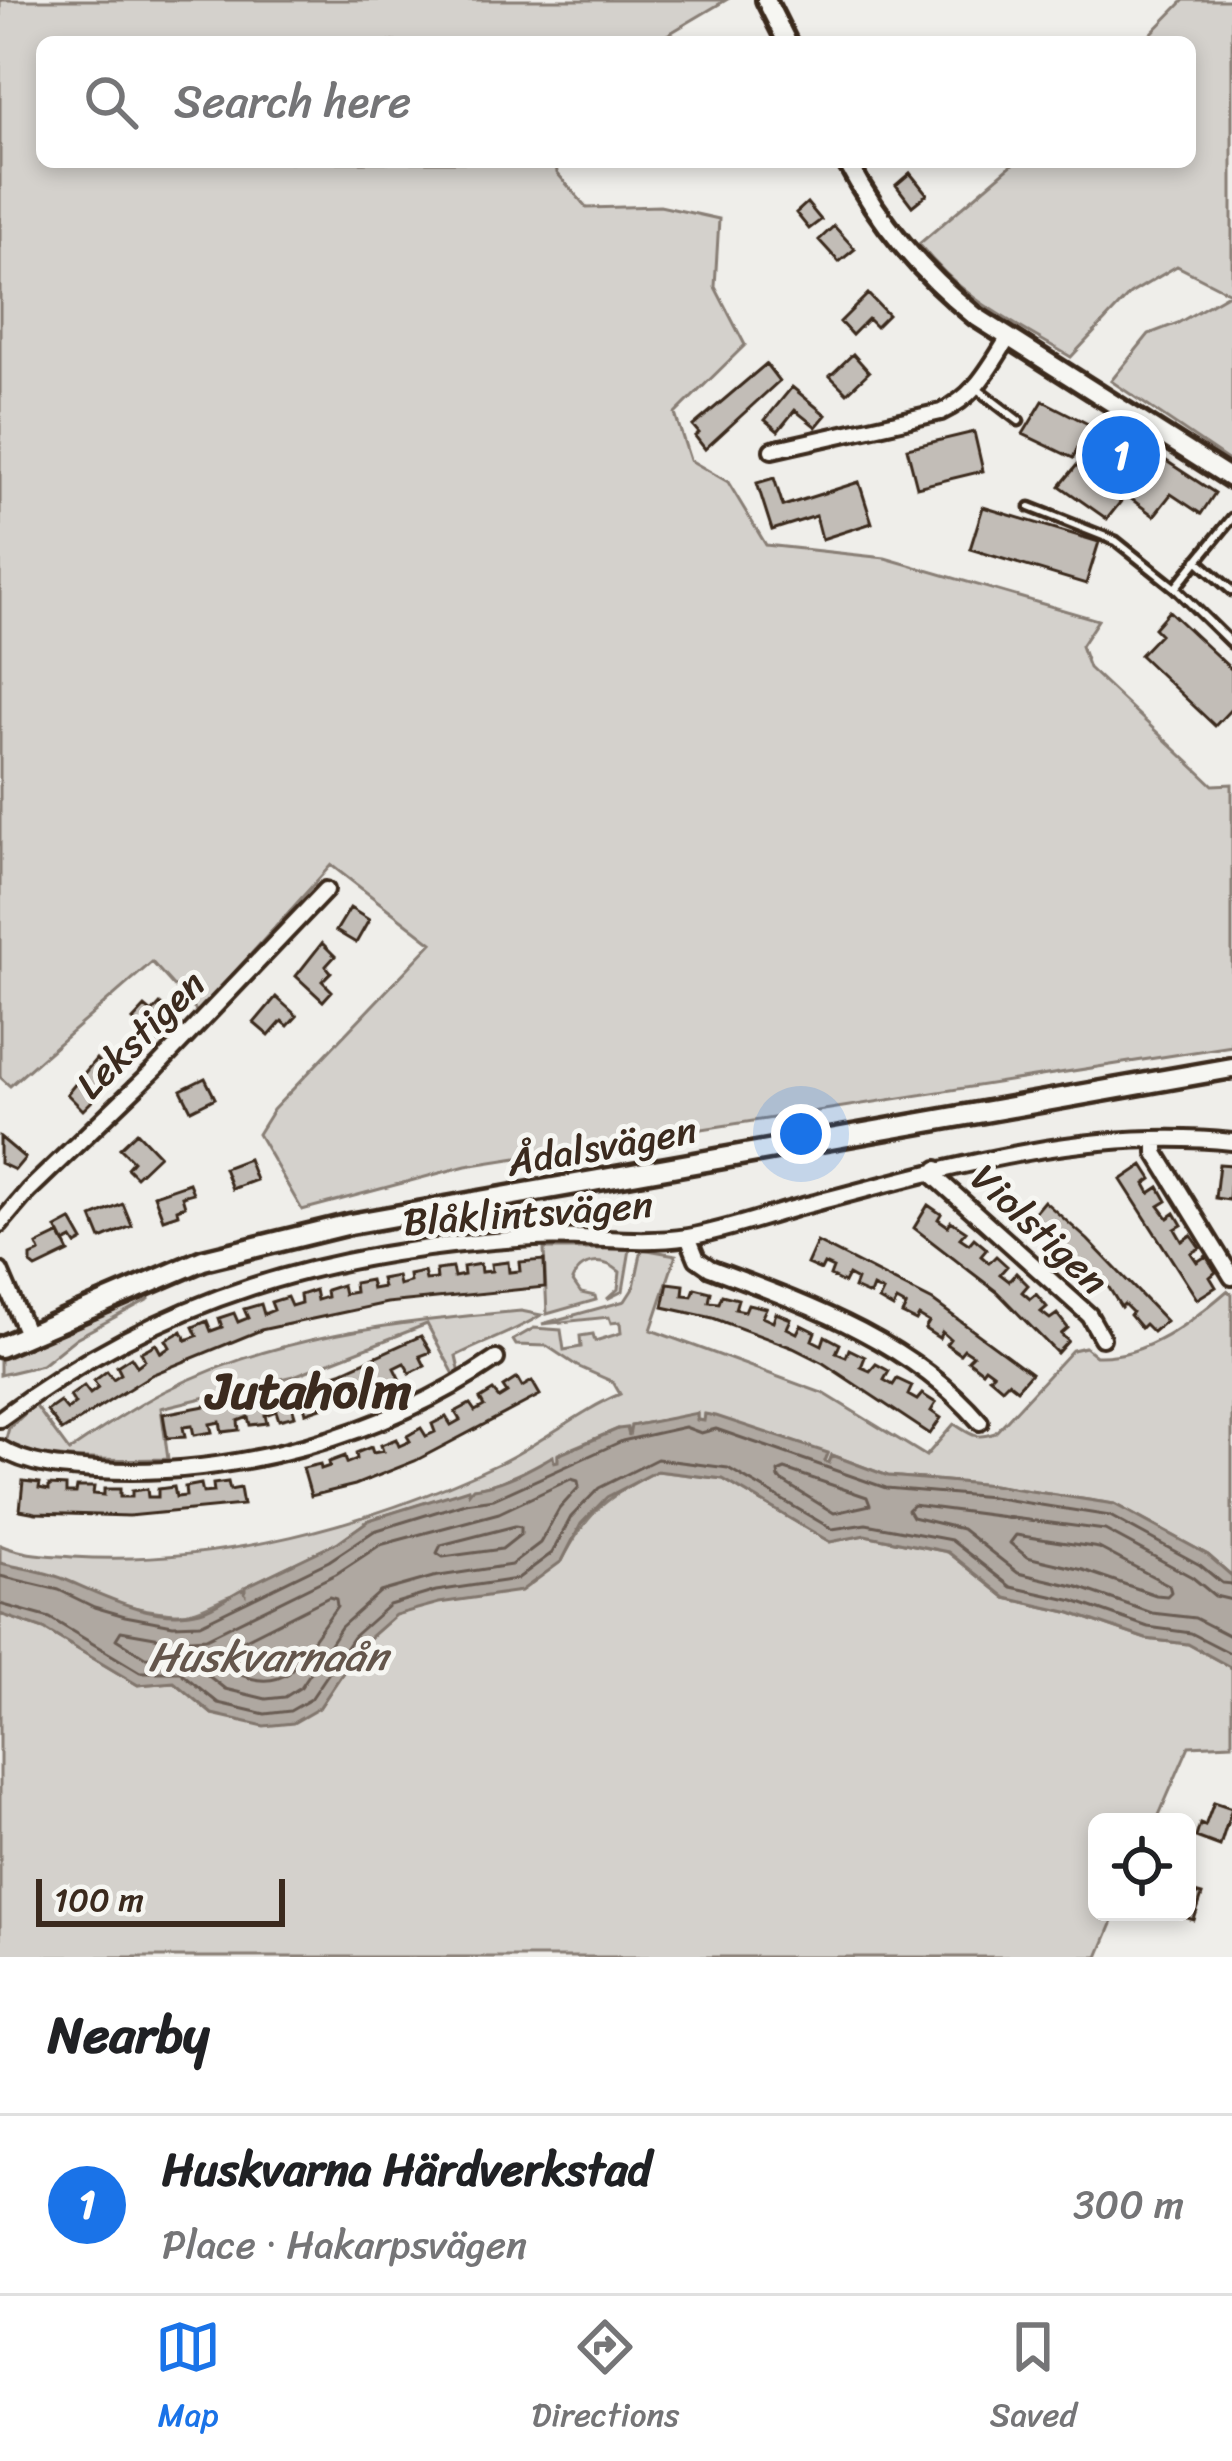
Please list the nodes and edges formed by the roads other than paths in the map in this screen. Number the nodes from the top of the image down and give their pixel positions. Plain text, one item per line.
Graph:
1 (766, 0) edge
2 (784, 36) edge
3 (850, 168) edge
4 (1009, 337) junction
5 (976, 388) junction
6 (1019, 421) dead end
7 (772, 450) dead end
8 (1232, 479) edge
9 (1030, 507) dead end
10 (1232, 518) edge
11 (1197, 560) junction
12 (1175, 588) junction
13 (1232, 591) edge
14 (1232, 644) edge
15 (326, 890) dead end
16 (1232, 1068) edge
17 (1156, 1140) junction
18 (1232, 1142) edge
19 (938, 1169) junction
20 (2, 1215) edge
21 (688, 1237) junction
22 (0, 1271) edge
23 (1232, 1276) edge
24 (27, 1334) junction
25 (1102, 1338) dead end
26 (0, 1347) edge
27 (496, 1359) dead end
28 (0, 1419) edge
29 (980, 1422) dead end
30 (0, 1448) edge

1 - 2 street
3 - 4 street
4 - 5 street
4 - 8 street
5 - 6 lane
5 - 7 street
9 - 12 lane
10 - 11 lane
11 - 12 lane
11 - 13 lane
12 - 14 lane
15 - 20 street, Lekstigen
16 - 24 main road, Ådalsvägen
17 - 18 street, Blåklintsvägen
17 - 19 street, Blåklintsvägen
17 - 23 street
19 - 21 street, Blåklintsvägen
19 - 25 street, Violstigen
21 - 28 street, Blåklintsvägen
21 - 29 street
22 - 24 street
24 - 26 main road, Ådalsvägen
27 - 30 street

